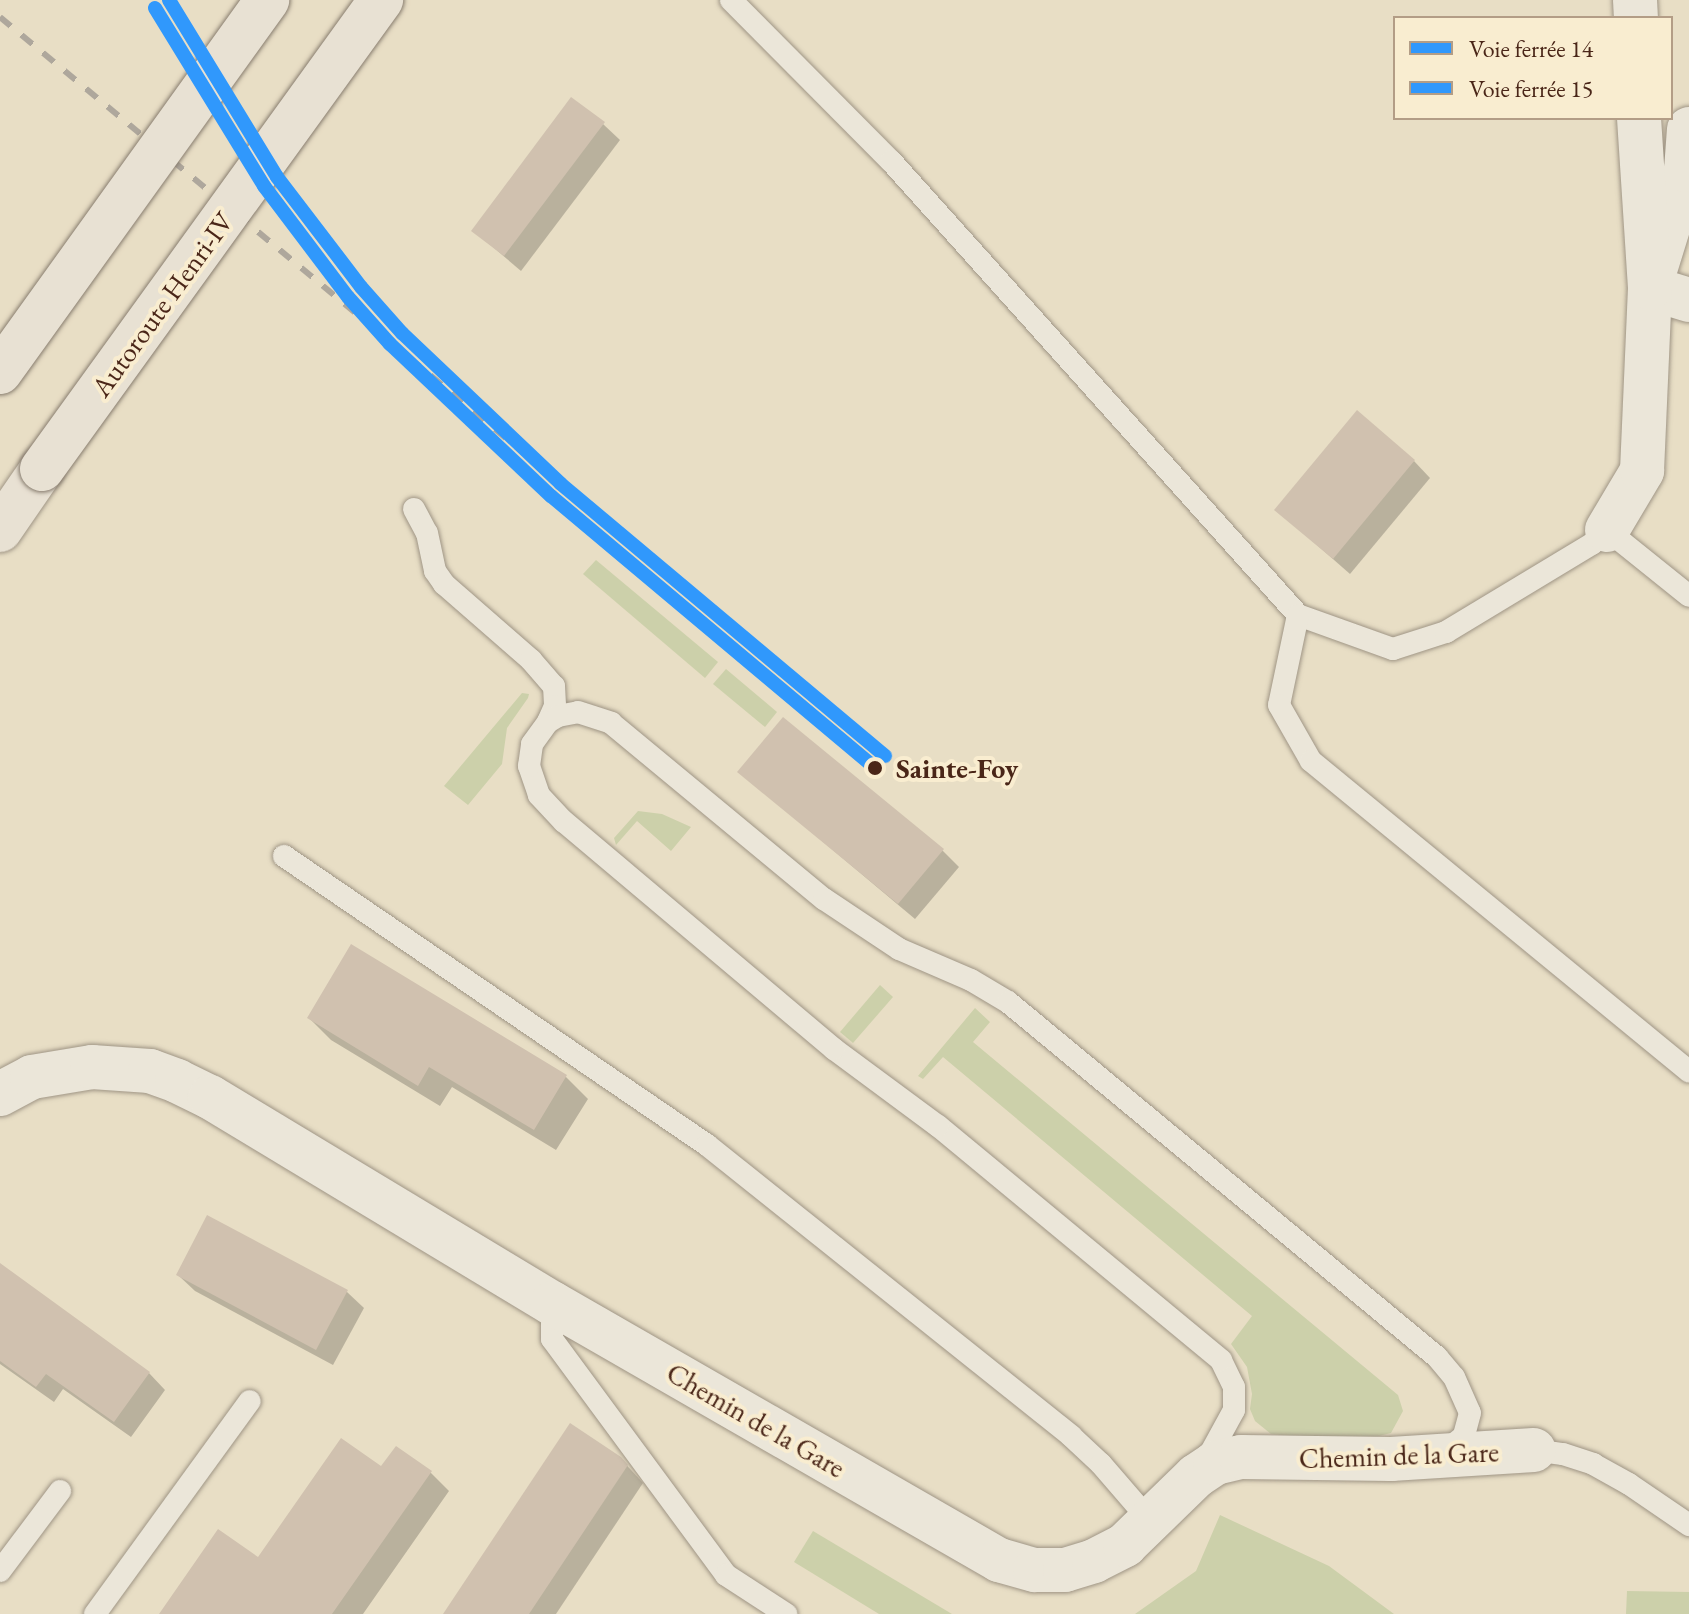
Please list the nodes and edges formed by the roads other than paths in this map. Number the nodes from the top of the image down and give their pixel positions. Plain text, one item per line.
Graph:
1 (267, 0) edge
2 (381, 0) edge
3 (731, 0) edge
4 (1639, 120) edge
5 (1689, 129) edge
6 (1669, 294) edge
7 (0, 372) edge
8 (414, 509) dead end
9 (0, 530) edge
10 (1607, 530) junction
11 (1689, 596) edge
12 (1298, 615) junction
13 (548, 722) junction
14 (284, 856) dead end
15 (1689, 1071) edge
16 (0, 1094) edge
17 (552, 1303) junction
18 (250, 1401) dead end
19 (1534, 1450) joint
20 (1432, 1457) junction
21 (1196, 1476) junction
22 (60, 1491) dead end
23 (1151, 1522) junction
24 (1689, 1525) edge
25 (0, 1571) edge
26 (95, 1614) edge
27 (786, 1614) edge

1 - 7 highway, bridge
2 - 9 highway, Autoroute Henri-IV, bridge
3 - 12 lane
4 - 6 street
5 - 6 street
6 - 10 street
8 - 13 lane
10 - 11 lane
10 - 12 lane
12 - 15 lane
13 - 20 lane
13 - 21 lane
14 - 23 lane
16 - 17 street, Chemin de la Gare
17 - 23 street, Chemin de la Gare
17 - 27 lane
18 - 26 lane
19 - 20 street, Chemin de la Gare
19 - 24 lane
20 - 21 street, Chemin de la Gare
21 - 23 street, Chemin de la Gare
22 - 25 lane

